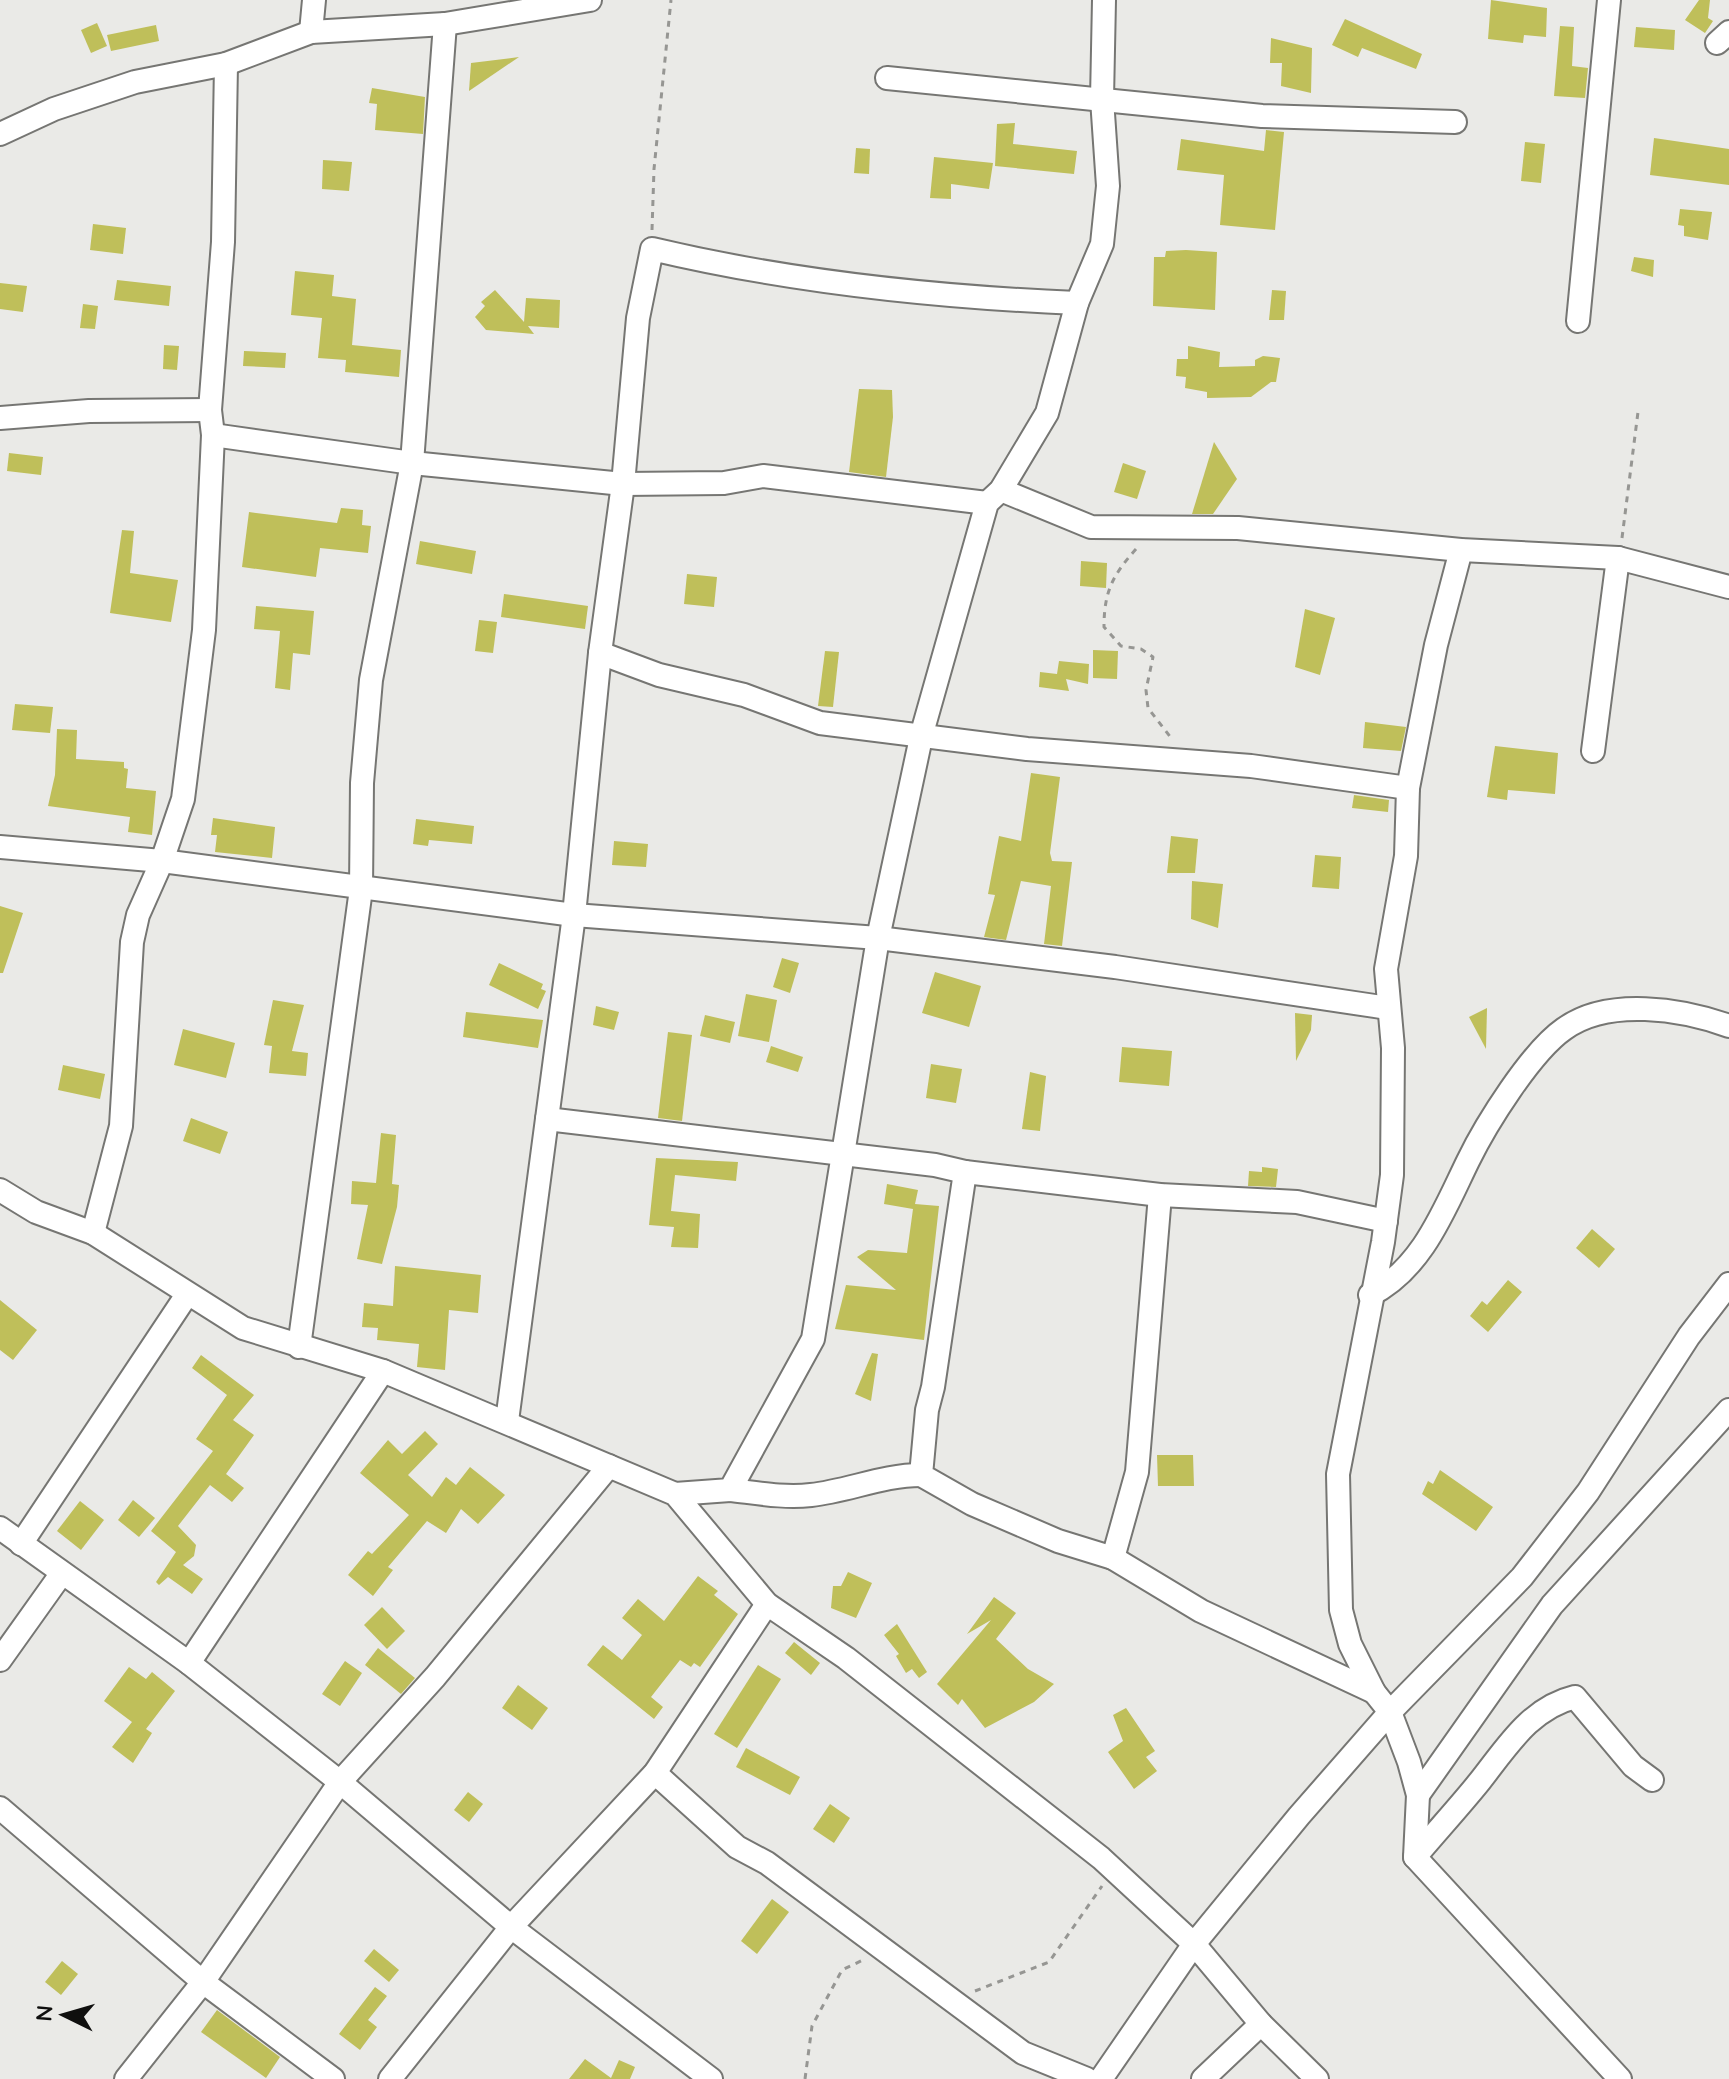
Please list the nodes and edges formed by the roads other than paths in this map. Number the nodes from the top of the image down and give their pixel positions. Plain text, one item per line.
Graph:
1 (314, 0) edge
2 (590, 0) edge
3 (1104, 0) edge
4 (1609, 0) edge
5 (445, 24) junction
6 (311, 32) junction
7 (226, 64) junction
8 (887, 78) dead end
9 (1102, 99) junction
10 (1455, 122) dead end
11 (0, 134) edge
12 (1077, 303) junction
13 (1578, 321) dead end
14 (210, 410) junction
15 (0, 418) edge
16 (213, 435) junction
17 (412, 463) junction
18 (623, 484) junction
19 (994, 497) junction
20 (1461, 550) junction
21 (1618, 558) junction
22 (1729, 587) edge
23 (600, 653) junction
24 (922, 733) junction
25 (1593, 751) dead end
26 (1408, 788) junction
27 (0, 847) edge
28 (162, 861) junction
29 (361, 889) junction
30 (574, 915) junction
31 (878, 938) junction
32 (1388, 1008) junction
33 (1729, 1026) edge
34 (547, 1119) junction
35 (843, 1157) junction
36 (965, 1172) junction
37 (0, 1190) edge
38 (1160, 1195) junction
39 (1386, 1221) junction
40 (93, 1233) junction
41 (1729, 1284) edge
42 (1370, 1295) junction
43 (186, 1296) junction
44 (299, 1347) junction
45 (383, 1371) junction
46 (1729, 1410) edge
47 (507, 1421) junction
48 (609, 1466) junction
49 (921, 1475) junction
50 (730, 1490) junction
51 (675, 1494) junction
52 (0, 1528) edge
53 (21, 1544) junction
54 (1113, 1558) junction
55 (62, 1573) junction
56 (767, 1604) junction
57 (0, 1660) edge
58 (189, 1663) junction
59 (1374, 1692) junction
60 (1390, 1712) junction
61 (655, 1773) junction
62 (1652, 1780) dead end
63 (340, 1782) junction
64 (1418, 1795) junction
65 (0, 1808) edge
66 (1415, 1857) junction
67 (511, 1927) junction
68 (1194, 1944) junction
69 (203, 1982) junction
70 (1261, 2024) junction
71 (126, 2079) edge
72 (333, 2079) edge
73 (390, 2079) edge
74 (711, 2079) edge
75 (1087, 2079) edge
76 (1101, 2079) edge
77 (1203, 2079) edge
78 (1317, 2079) edge
79 (1620, 2079) edge

1 - 6 street
2 - 5 street
3 - 9 street
4 - 13 street
5 - 6 street
5 - 17 street
6 - 7 street
7 - 11 street
7 - 14 street
8 - 9 street
9 - 10 street
9 - 12 street
12 - 18 street
12 - 19 street
14 - 15 street
14 - 16 street
16 - 17 street
16 - 28 street
17 - 18 street
17 - 29 street
18 - 19 street
18 - 23 street
19 - 20 street
19 - 24 street
20 - 21 street
20 - 26 street
21 - 22 street
21 - 25 street
23 - 24 street
23 - 30 street
24 - 26 street
24 - 31 street
26 - 32 street
27 - 28 street
28 - 29 street
28 - 40 street
29 - 30 street
29 - 44 street
30 - 31 street
30 - 34 street
31 - 32 street
31 - 35 street
32 - 39 street
33 - 42 street
34 - 35 street
34 - 47 street
35 - 36 street
35 - 50 street
36 - 38 street
36 - 49 street
37 - 40 street
38 - 39 street
38 - 54 street
39 - 42 street
40 - 43 street
41 - 60 street
42 - 59 street
43 - 44 street
43 - 53 street
44 - 45 street
45 - 47 street
45 - 58 street
46 - 64 street
47 - 48 street
48 - 51 street
48 - 63 street
49 - 50 street
49 - 54 street
50 - 51 street
51 - 56 street
52 - 53 street
53 - 55 street
54 - 59 street
55 - 57 street
55 - 58 street
56 - 61 street
56 - 68 street
58 - 63 street
59 - 60 street
60 - 64 street
60 - 68 street
61 - 67 street
61 - 75 street
62 - 66 street
63 - 67 street
63 - 69 street
64 - 66 street
65 - 69 street
66 - 79 street
67 - 73 street
67 - 74 street
68 - 70 street
68 - 76 street
69 - 71 street
69 - 72 street
70 - 77 street
70 - 78 street

